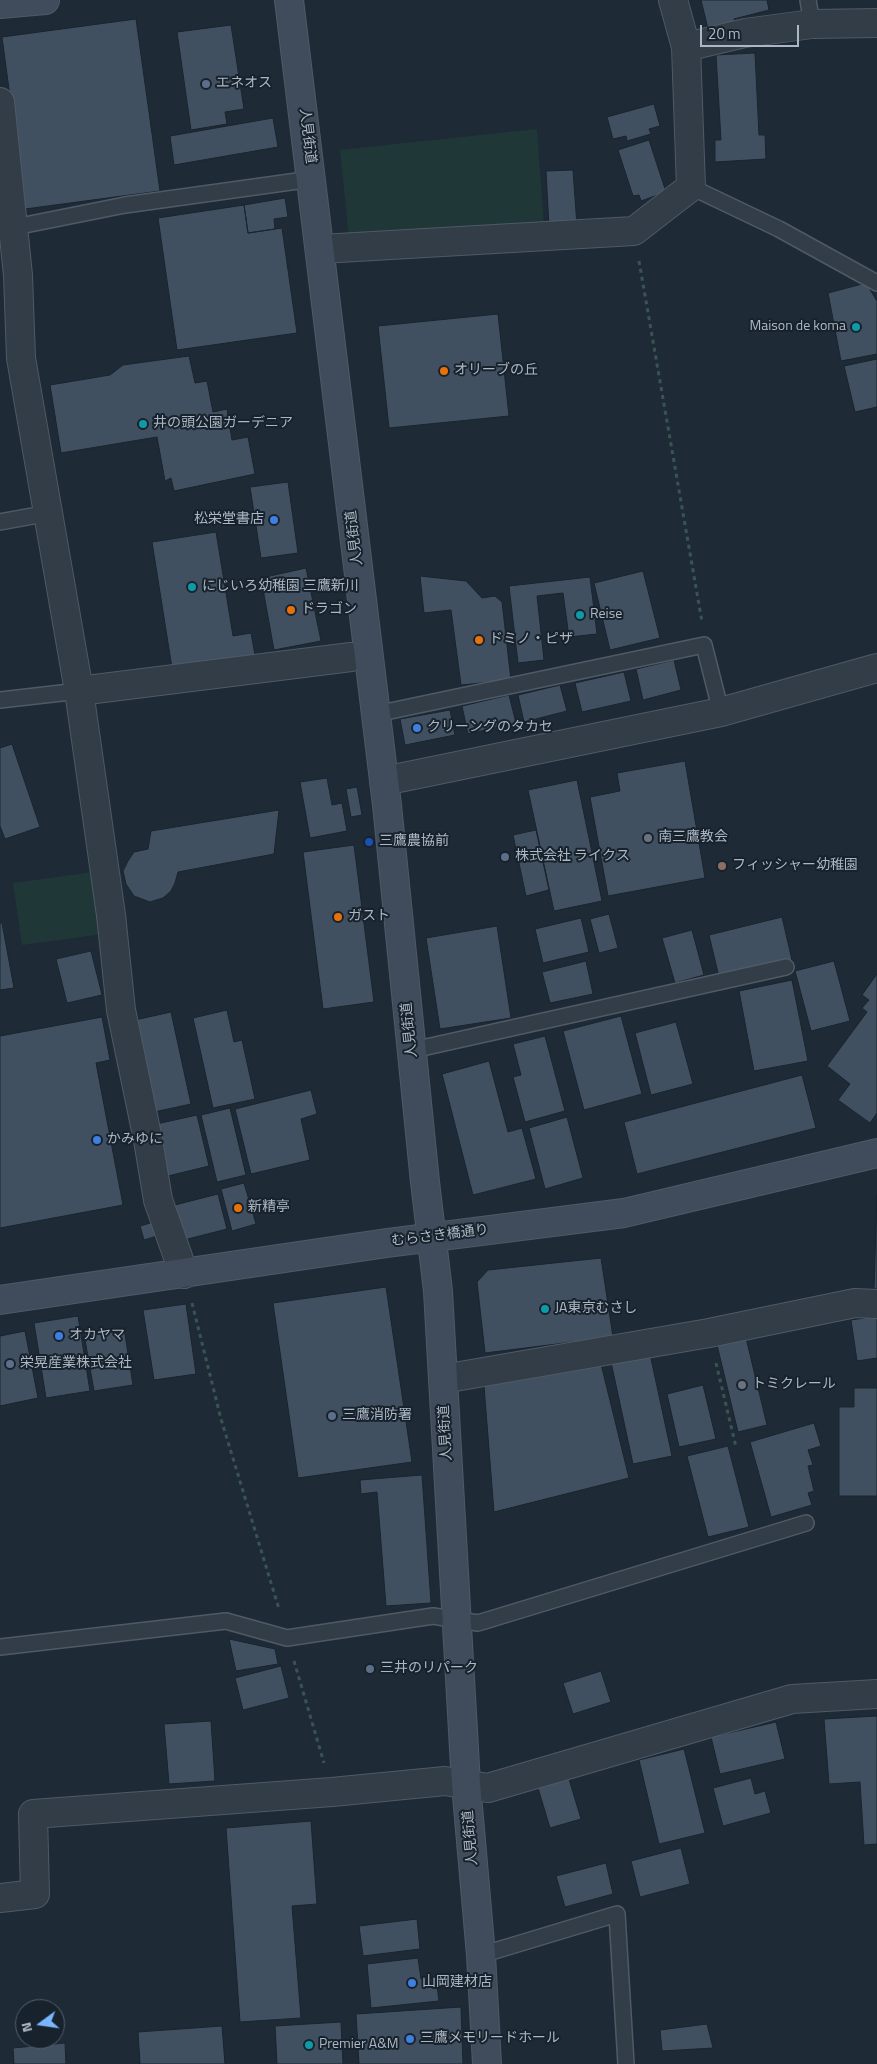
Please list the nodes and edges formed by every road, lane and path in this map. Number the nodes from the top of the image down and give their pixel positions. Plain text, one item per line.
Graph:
1 (46, 0) edge
2 (289, 0) edge
3 (673, 0) edge
4 (0, 4) edge
5 (810, 12) edge
6 (877, 22) edge
7 (686, 47) junction
8 (0, 102) edge
9 (312, 179) junction
10 (691, 186) junction
11 (26, 225) dead end
12 (634, 231) junction
13 (321, 249) junction
14 (877, 283) edge
15 (49, 513) junction
16 (0, 522) edge
17 (704, 645) junction
18 (351, 656) dead end
19 (877, 668) edge
20 (79, 691) junction
21 (0, 700) edge
22 (721, 712) junction
23 (376, 714) junction
24 (384, 781) junction
25 (786, 967) dead end
26 (412, 1050) junction
27 (877, 1154) edge
28 (432, 1237) junction
29 (184, 1274) junction
30 (0, 1300) edge
31 (877, 1304) edge
32 (709, 1333) junction
33 (443, 1379) junction
34 (736, 1448) dead end
35 (806, 1522) dead end
36 (457, 1620) junction
37 (288, 1638) junction
38 (0, 1647) edge
39 (877, 1694) edge
40 (466, 1784) junction
41 (332, 1792) junction
42 (0, 1898) edge
43 (481, 1955) junction
44 (487, 2064) edge
45 (626, 2064) edge

1 - 4 main road
2 - 9 main road, 人見街道
3 - 7 street
5 - 6 street
5 - 7 street
7 - 10 street
8 - 15 street
9 - 11 lane
9 - 13 main road, 人見街道
10 - 12 street
10 - 14 lane
12 - 13 street
12 - 17 path
13 - 23 main road, 人見街道
15 - 16 lane
15 - 20 street
17 - 22 lane
17 - 23 lane
18 - 20 street
19 - 22 street
20 - 21 lane
20 - 29 street
22 - 24 street
23 - 24 main road, 人見街道
24 - 26 main road, 人見街道
25 - 26 lane
26 - 28 main road, 人見街道
27 - 28 main road, むらさき橋通り
28 - 29 main road, むらさき橋通り
28 - 33 main road, 人見街道
29 - 30 main road, むらさき橋通り
29 - 37 path
31 - 32 street
32 - 33 street
32 - 34 path
33 - 36 main road, 人見街道
35 - 36 lane
36 - 37 lane
36 - 40 main road, 人見街道
37 - 38 lane
37 - 41 path
39 - 40 street
40 - 41 street
40 - 43 main road, 人見街道
41 - 42 street
43 - 44 main road, 人見街道
43 - 45 lane

